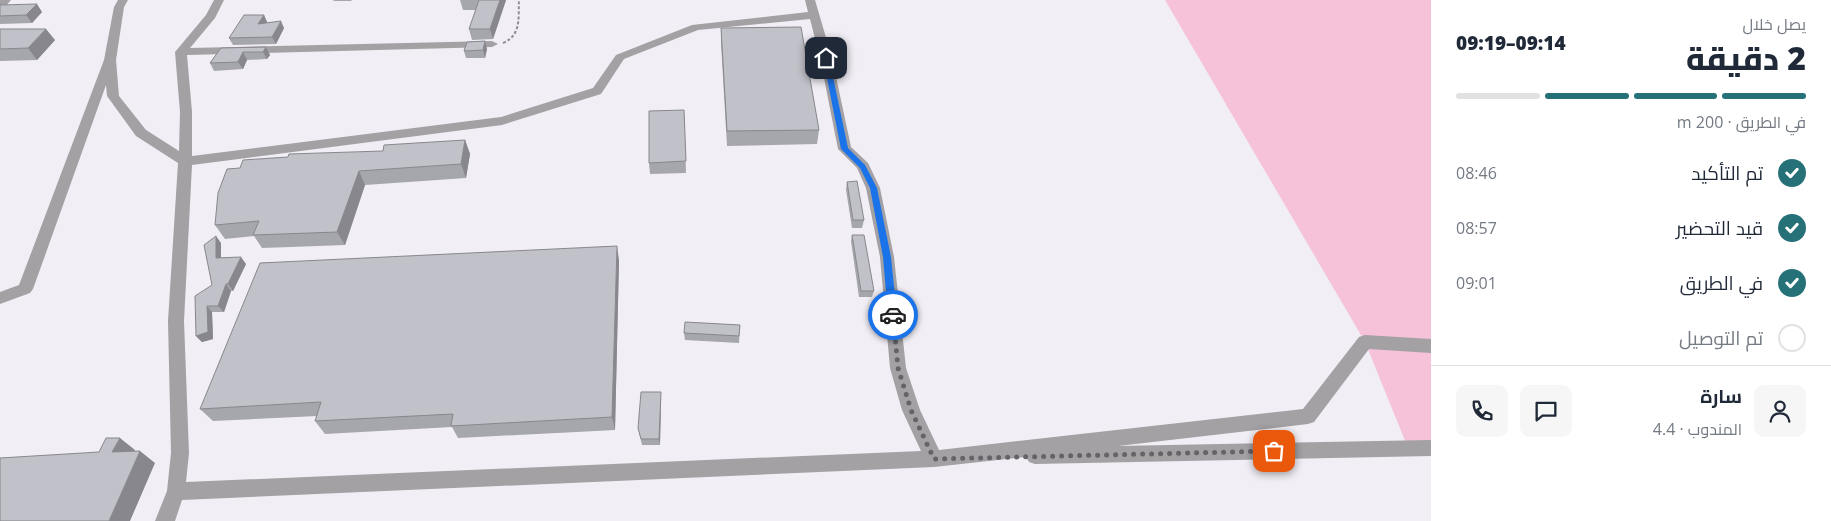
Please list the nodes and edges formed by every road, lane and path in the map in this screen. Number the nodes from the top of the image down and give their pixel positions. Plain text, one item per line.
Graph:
1 (6, 0) edge
2 (123, 0) edge
3 (219, 0) edge
4 (518, 0) edge
5 (810, 0) edge
6 (0, 6) edge
7 (814, 15) junction
8 (492, 44) joint
9 (181, 52) junction
10 (110, 60) junction
11 (185, 161) junction
12 (0, 298) edge
13 (1431, 346) edge
14 (1431, 448) edge
15 (937, 459) junction
16 (176, 491) junction
17 (165, 521) edge

1 - 6 street
2 - 10 street
3 - 9 street
4 - 8 path
5 - 7 street
7 - 11 street
7 - 15 street
8 - 9 street
9 - 11 street
10 - 11 street
10 - 12 street
11 - 16 street
13 - 15 street
14 - 15 street
15 - 16 street
16 - 17 street

